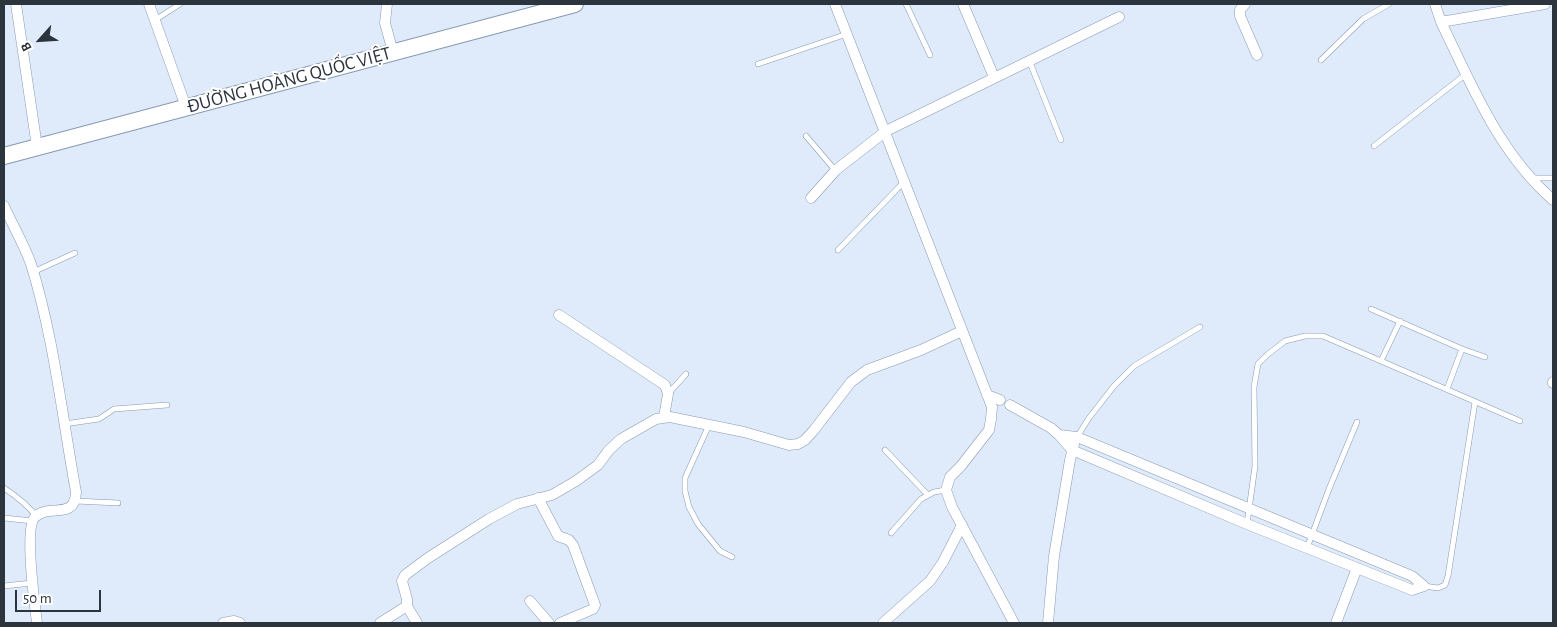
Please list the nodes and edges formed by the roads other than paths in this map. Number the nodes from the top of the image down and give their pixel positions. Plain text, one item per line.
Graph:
1 (16, 4) edge
2 (149, 4) edge
3 (180, 4) edge
4 (387, 4) edge
5 (575, 4) edge
6 (836, 4) edge
7 (906, 4) edge
8 (963, 4) edge
9 (1244, 4) edge
10 (1389, 4) edge
11 (1435, 4) edge
12 (1545, 4) edge
13 (1119, 17) dead end
14 (155, 20) junction
15 (1441, 22) junction
16 (847, 34) junction
17 (393, 52) junction
18 (930, 55) dead end
19 (1257, 55) dead end
20 (1029, 60) junction
21 (1321, 60) dead end
22 (758, 64) dead end
23 (1466, 74) junction
24 (994, 77) junction
25 (186, 107) junction
26 (886, 130) junction
27 (806, 136) dead end
28 (1061, 140) dead end
29 (1374, 146) dead end
30 (37, 147) junction
31 (4, 156) edge
32 (836, 170) junction
33 (1530, 178) junction
34 (1553, 178) edge
35 (905, 181) junction
36 (811, 198) dead end
37 (1553, 200) edge
38 (4, 206) edge
39 (838, 250) dead end
40 (75, 253) dead end
41 (33, 272) junction
42 (1371, 309) dead end
43 (559, 315) dead end
44 (1400, 322) junction
45 (1200, 327) dead end
46 (962, 331) junction
47 (1462, 349) junction
48 (1485, 357) dead end
49 (1381, 361) junction
50 (686, 374) dead end
51 (1446, 389) junction
52 (668, 394) junction
53 (987, 394) junction
54 (1476, 402) junction
55 (167, 405) dead end
56 (664, 417) junction
57 (1520, 421) dead end
58 (1357, 422) dead end
59 (64, 424) junction
60 (709, 425) junction
61 (1055, 432) junction
62 (1077, 437) junction
63 (885, 450) dead end
64 (1072, 450) junction
65 (4, 488) edge
66 (946, 490) junction
67 (927, 494) junction
68 (538, 498) junction
69 (76, 501) junction
70 (118, 503) dead end
71 (1250, 508) junction
72 (4, 518) edge
73 (34, 519) junction
74 (1247, 524) junction
75 (962, 525) junction
76 (892, 533) dead end
77 (1312, 534) junction
78 (1307, 548) junction
79 (732, 556) dead end
80 (1357, 568) junction
81 (32, 583) junction
82 (4, 586) edge
83 (1424, 586) junction
84 (530, 602) dead end
85 (407, 606) junction
86 (38, 623) edge
87 (223, 623) edge
88 (240, 623) edge
89 (380, 623) edge
90 (418, 623) edge
91 (549, 623) edge
92 (560, 623) edge
93 (883, 623) edge
94 (1014, 623) edge
95 (1048, 623) edge
96 (1336, 623) edge

1 - 30 street
2 - 14 street
3 - 14 lane
4 - 17 street
5 - 17 highway, ĐƯỜNG HOÀNG QUỐC VIỆT
6 - 16 street
7 - 18 lane
8 - 24 street
9 - 19 street
10 - 21 lane
11 - 15 street
12 - 15 street
13 - 20 street
14 - 25 street
15 - 23 street
16 - 22 lane
16 - 26 street
17 - 25 highway, ĐƯỜNG HOÀNG QUỐC VIỆT
20 - 24 street
20 - 28 lane
23 - 29 lane
23 - 33 street
24 - 26 street
25 - 30 highway, ĐƯỜNG HOÀNG QUỐC VIỆT
26 - 32 street
26 - 35 street
27 - 32 lane
30 - 31 highway, ĐƯỜNG HOÀNG QUỐC VIỆT
32 - 36 street
33 - 34 lane
33 - 37 street
35 - 39 lane
35 - 46 street
38 - 41 street
40 - 41 lane
41 - 59 street
42 - 44 lane
43 - 52 street
44 - 47 lane
44 - 49 lane
45 - 62 lane
46 - 53 street
46 - 60 street
47 - 48 lane
47 - 51 lane
49 - 51 lane
49 - 71 lane
50 - 52 lane
51 - 54 lane
52 - 56 street
53 - 61 street
53 - 66 street
54 - 57 lane
54 - 83 lane
55 - 59 lane
56 - 60 street
56 - 68 street
58 - 77 lane
59 - 69 street
60 - 79 lane
61 - 62 street
61 - 64 street
62 - 64 street
62 - 71 street
63 - 67 lane
64 - 74 street
64 - 95 street
65 - 73 lane
66 - 67 lane
66 - 75 street
67 - 76 lane
68 - 85 street
68 - 92 street
69 - 70 lane
69 - 73 street
71 - 74 lane
71 - 77 street
72 - 73 lane
73 - 81 street
74 - 78 street
75 - 93 street
75 - 94 street
77 - 78 lane
77 - 83 street
78 - 80 street
80 - 83 street
80 - 96 street
81 - 82 lane
81 - 86 street
84 - 91 street
85 - 89 street
85 - 90 street
87 - 88 street

